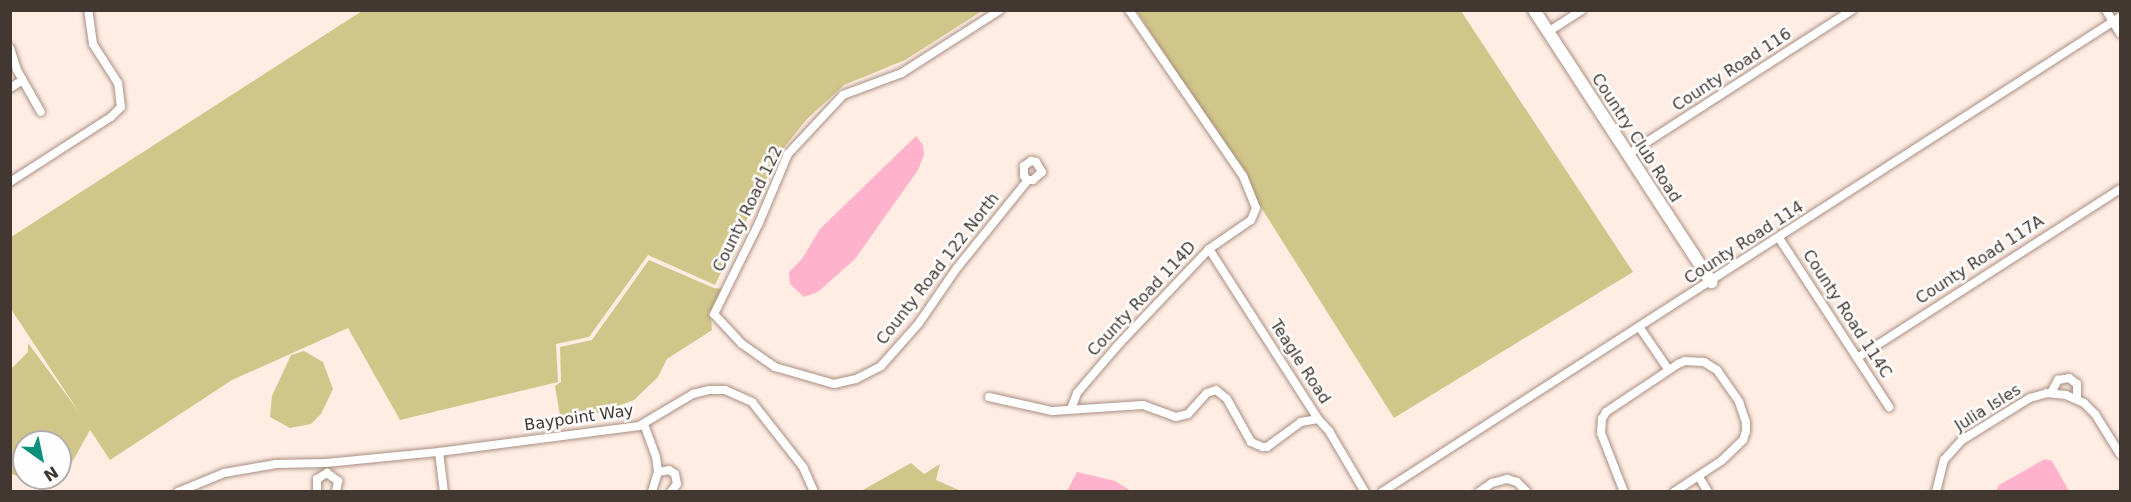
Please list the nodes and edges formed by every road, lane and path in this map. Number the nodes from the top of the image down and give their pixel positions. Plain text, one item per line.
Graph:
1 (88, 10) edge
2 (1000, 10) edge
3 (1129, 10) edge
4 (1534, 10) edge
5 (1582, 10) edge
6 (1852, 10) edge
7 (2106, 10) edge
8 (2117, 19) edge
9 (1548, 32) junction
10 (2121, 33) edge
11 (10, 48) edge
12 (23, 80) junction
13 (10, 88) edge
14 (41, 112) dead end
15 (1627, 155) junction
16 (1028, 180) dead end
17 (10, 182) edge
18 (2121, 189) edge
19 (1779, 238) junction
20 (1209, 249) junction
21 (1710, 282) junction
22 (714, 314) joint
23 (1640, 328) junction
24 (1857, 358) junction
25 (1668, 369) junction
26 (2051, 393) junction
27 (989, 397) dead end
28 (2077, 399) junction
29 (1889, 407) dead end
30 (1071, 409) junction
31 (1318, 419) junction
32 (644, 424) junction
33 (439, 452) junction
34 (2121, 454) edge
35 (326, 463) junction
36 (658, 472) junction
37 (327, 473) junction
38 (1699, 477) junction
39 (656, 490) edge
40 (178, 492) edge
41 (317, 492) edge
42 (336, 492) edge
43 (444, 492) edge
44 (671, 492) edge
45 (814, 492) edge
46 (1365, 492) edge
47 (1382, 492) edge
48 (1479, 492) edge
49 (1527, 492) edge
50 (1624, 492) edge
51 (1674, 492) edge
52 (1708, 492) edge
53 (1936, 492) edge

1 - 17 street
2 - 22 street, County Road 122
3 - 20 street, County Road 114D
4 - 9 street, Country Club Road
5 - 9 street
6 - 15 street, County Road 116
7 - 8 street
8 - 10 street
8 - 19 street, County Road 114
9 - 15 street, Country Club Road
11 - 12 street
12 - 13 street
12 - 14 street
15 - 21 street, Country Club Road
16 - 22 street, County Road 122 North
18 - 24 street, County Road 117A
19 - 21 street, County Road 114
19 - 24 street, County Road 114C
20 - 30 street, County Road 114D
20 - 31 street, Teagle Road
21 - 23 street, County Road 114
23 - 25 street
23 - 47 street, County Road 114
24 - 29 street, County Road 114C
25 - 38 street
25 - 50 street
26 - 28 street
26 - 28 street, Julia Isles
26 - 53 street, Julia Isles
27 - 30 street
28 - 34 street, Julia Isles
30 - 31 street
31 - 46 street, Teagle Road
32 - 33 street, Baypoint Way
32 - 36 street
32 - 45 street, Baypoint Way
33 - 35 street, Baypoint Way
33 - 43 street
35 - 37 street
35 - 40 street, Baypoint Way
36 - 39 street
36 - 44 street
37 - 41 street
37 - 42 street
38 - 51 street
38 - 52 street
48 - 49 street

